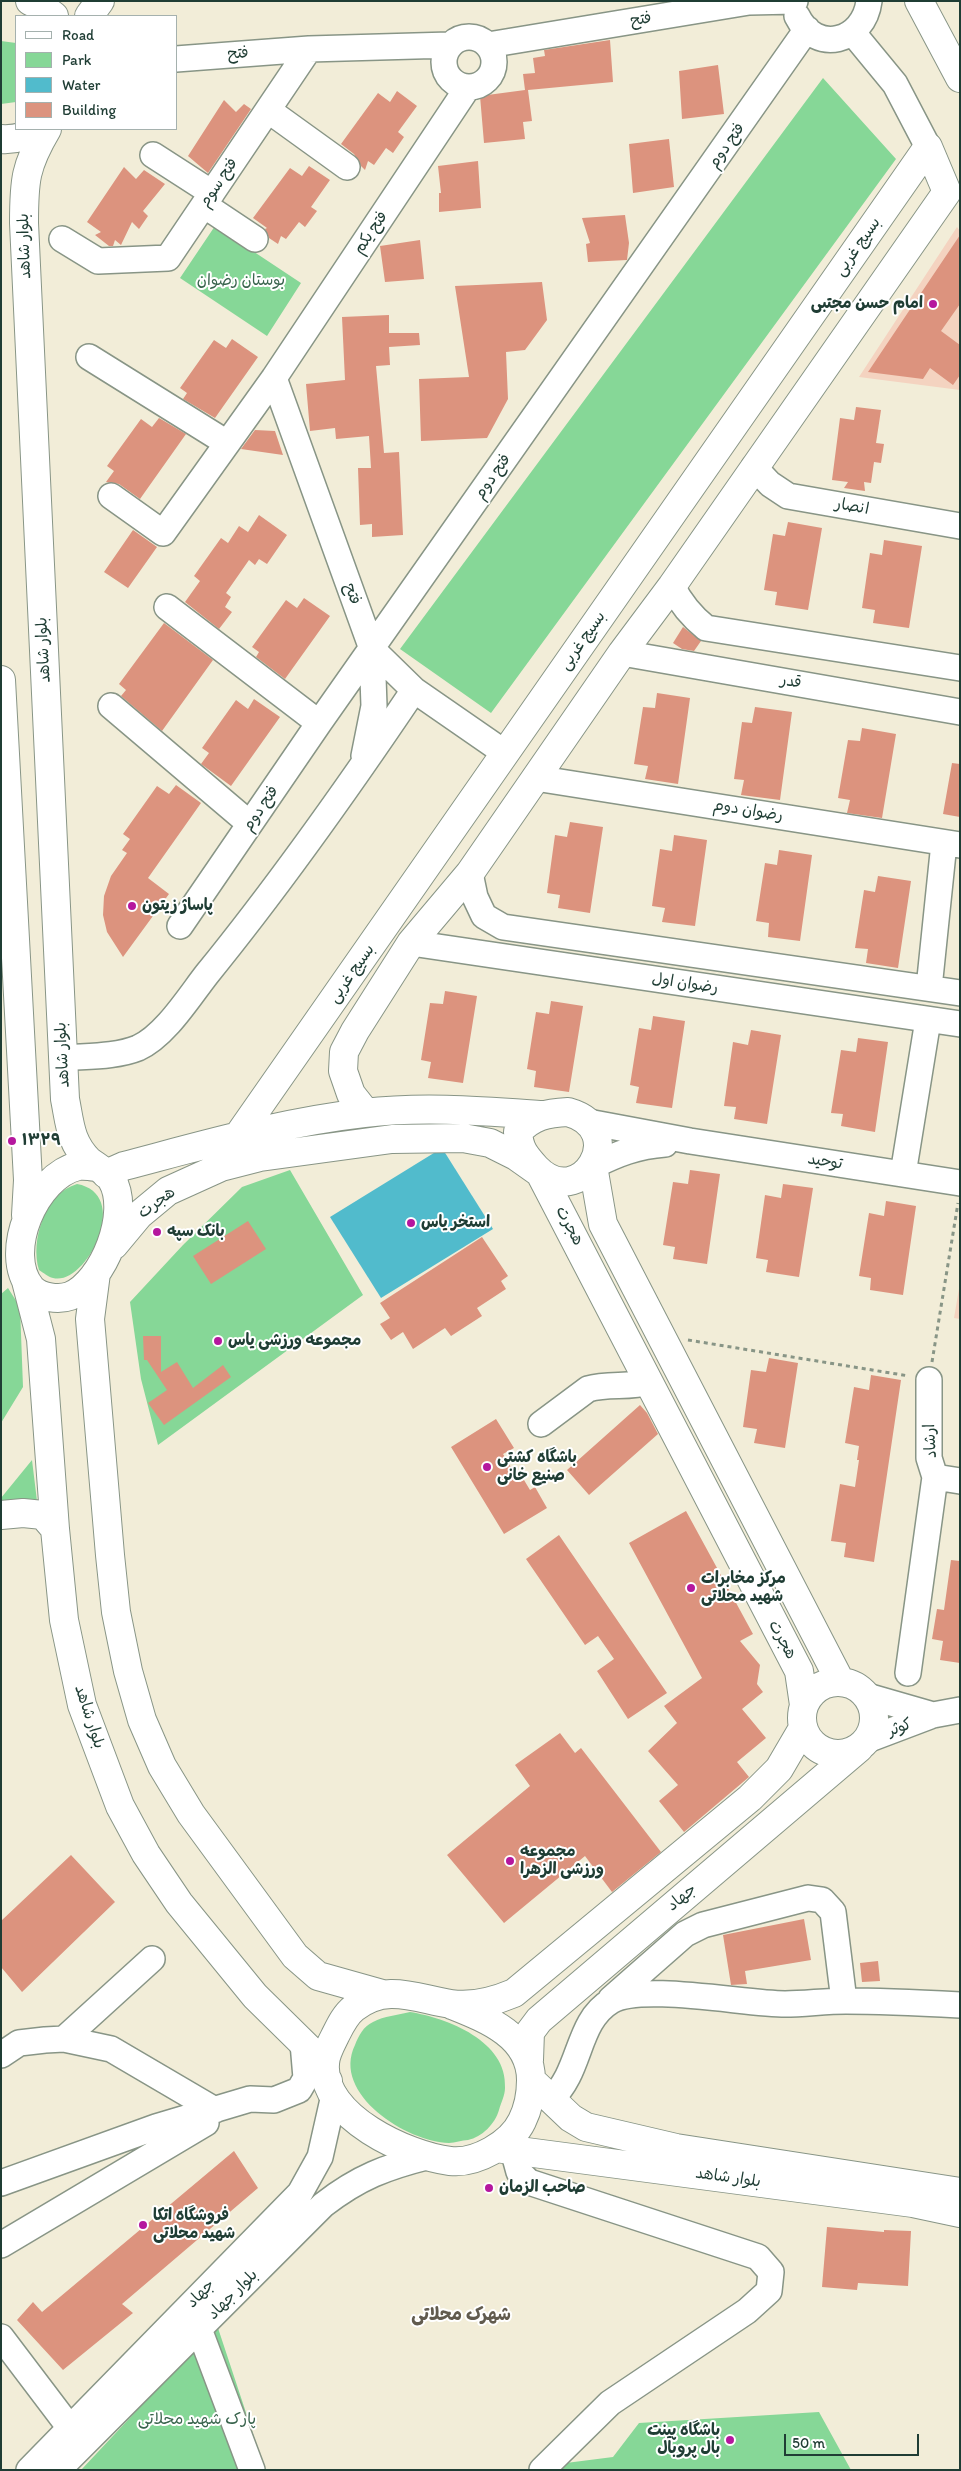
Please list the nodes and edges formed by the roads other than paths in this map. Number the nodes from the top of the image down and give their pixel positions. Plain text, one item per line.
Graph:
1 (30, 1) edge
2 (54, 1) edge
3 (100, 1) edge
4 (795, 1) edge
5 (869, 1) edge
6 (919, 1) edge
7 (54, 15) edge
8 (56, 15) edge
9 (90, 15) edge
10 (808, 29) junction
11 (853, 33) junction
12 (450, 45) junction
13 (488, 45) junction
14 (309, 49) junction
15 (178, 59) edge
16 (960, 78) edge
17 (468, 87) junction
18 (268, 110) junction
19 (40, 130) edge
20 (46, 130) edge
21 (1, 139) edge
22 (928, 146) junction
23 (153, 155) dead end
24 (347, 167) dead end
25 (208, 199) junction
26 (62, 239) dead end
27 (255, 239) dead end
28 (89, 357) dead end
29 (274, 378) junction
30 (227, 443) junction
31 (754, 467) junction
32 (111, 496) dead end
33 (960, 526) edge
34 (672, 586) junction
35 (167, 607) dead end
36 (372, 649) junction
37 (622, 653) junction
38 (960, 668) edge
39 (1, 680) edge
40 (414, 690) junction
41 (111, 706) dead end
42 (960, 712) edge
43 (319, 723) junction
44 (505, 754) junction
45 (361, 768) junction
46 (535, 778) junction
47 (250, 824) junction
48 (952, 844) edge
49 (470, 873) junction
50 (180, 926) dead end
51 (411, 943) junction
52 (929, 988) junction
53 (960, 993) edge
54 (928, 1020) junction
55 (960, 1024) edge
56 (63, 1058) junction
57 (366, 1113) junction
58 (542, 1115) junction
59 (588, 1122) junction
60 (238, 1136) junction
61 (690, 1142) junction
62 (592, 1166) junction
63 (101, 1170) junction
64 (540, 1172) junction
65 (903, 1174) junction
66 (960, 1183) edge
67 (16, 1257) edge
68 (102, 1262) junction
69 (930, 1380) road end
70 (649, 1382) junction
71 (541, 1424) dead end
72 (935, 1477) junction
73 (960, 1481) edge
74 (1, 1515) edge
75 (55, 1529) junction
76 (908, 1673) dead end
77 (840, 1681) junction
78 (867, 1696) junction
79 (960, 1710) edge
80 (933, 1715) junction
81 (803, 1716) junction
82 (863, 1744) junction
83 (152, 1959) dead end
84 (382, 1994) junction
85 (844, 2001) junction
86 (452, 2004) junction
87 (606, 2004) junction
88 (960, 2005) edge
89 (64, 2039) junction
90 (303, 2043) junction
91 (1, 2055) edge
92 (530, 2070) junction
93 (331, 2088) junction
94 (250, 2099) junction
95 (551, 2099) junction
96 (215, 2110) junction
97 (505, 2149) junction
98 (430, 2156) junction
99 (1, 2183) edge
100 (960, 2192) edge
101 (960, 2214) edge
102 (1, 2245) edge
103 (199, 2329) junction
104 (1, 2337) edge
105 (70, 2428) junction
106 (29, 2470) edge
107 (58, 2470) edge
108 (252, 2470) edge
109 (542, 2470) edge

1 - 7 main road
2 - 8 main road
3 - 9 main road
4 - 10 street
4 - 13 street, فتح
5 - 11 street
6 - 16 main road
10 - 11 street
10 - 36 street, فتح دوم
11 - 22 street
12 - 13 street
12 - 14 street, فتح
12 - 17 street
13 - 17 street
14 - 15 street, فتح
14 - 18 street, فتح سوم
17 - 29 street, فتح یکم
18 - 24 street
18 - 25 street, فتح سوم
19 - 21 main road
20 - 56 main road, بلوار شاهد
22 - 31 main road, بسیج غربی
22 - 44 main road, بسیج غربی
23 - 25 street
25 - 26 street, فتح سوم
25 - 27 street
28 - 30 street
29 - 30 street, فتح یکم
29 - 36 street, فتح
30 - 32 street, فتح یکم
31 - 33 street, انصار
31 - 34 main road, بسیج غربی
34 - 37 main road, بسیج غربی
34 - 38 street
35 - 43 street
36 - 40 street, فتح
36 - 43 street, فتح دوم
36 - 45 street
37 - 42 street, قدر
37 - 46 main road, بسیج غربی
39 - 67 main road, بلوار شاهد
40 - 44 street, فتح
40 - 45 street
41 - 47 street
43 - 47 street, فتح دوم
44 - 46 main road
44 - 60 main road, بسیج غربی
45 - 56 street
46 - 48 street, رضوان دوم
46 - 49 main road, بسیج غربی
47 - 50 street, فتح دوم
48 - 52 street
49 - 51 main road, بسیج غربی
49 - 52 street, رضوان اول
51 - 54 street, رضوان اول
51 - 57 main road, بسیج غربی
52 - 53 street, رضوان اول
54 - 55 street, رضوان اول
54 - 65 street
56 - 63 main road, بلوار شاهد
57 - 58 main road
57 - 60 main road
58 - 59 main road
58 - 64 main road
59 - 61 street
59 - 62 main road
60 - 63 main road
61 - 62 street
61 - 65 street, توحید
62 - 64 main road
62 - 77 main road, هجرت
63 - 67 main road
63 - 68 main road
64 - 68 main road, هجرت
64 - 70 main road, هجرت
65 - 66 street, توحید
67 - 68 main road
67 - 75 main road, بلوار شاهد
68 - 84 main road
69 - 72 street, ارشاد
70 - 71 street
70 - 81 main road, هجرت
72 - 73 street, ارشاد
72 - 76 street
74 - 75 main road
75 - 90 main road, بلوار شاهد
77 - 78 main road
77 - 81 main road
78 - 80 street, کوثر
78 - 82 main road
79 - 80 street, کوثر
80 - 82 street, کوثر
81 - 82 main road
81 - 86 main road, جهاد
82 - 92 main road, جهاد
83 - 89 street
84 - 86 main road
84 - 93 main road
85 - 87 street
85 - 87 street
85 - 88 street
86 - 92 main road, بلوار شاهد
87 - 95 street
89 - 91 street
89 - 96 street
90 - 93 main road, بلوار شاهد
90 - 94 street
92 - 95 main road, بلوار شاهد
92 - 97 main road, جهاد
93 - 98 main road, بلوار شاهد
93 - 105 street, جهاد
94 - 96 street
94 - 102 street
95 - 100 main road, بلوار شاهد
96 - 99 street
97 - 98 main road, بلوار شاهد
97 - 101 main road, بلوار شاهد
97 - 109 street
98 - 103 street, بلوار جهاد
103 - 107 street, بلوار جهاد
103 - 108 street
104 - 105 street
105 - 106 street, جهاد

